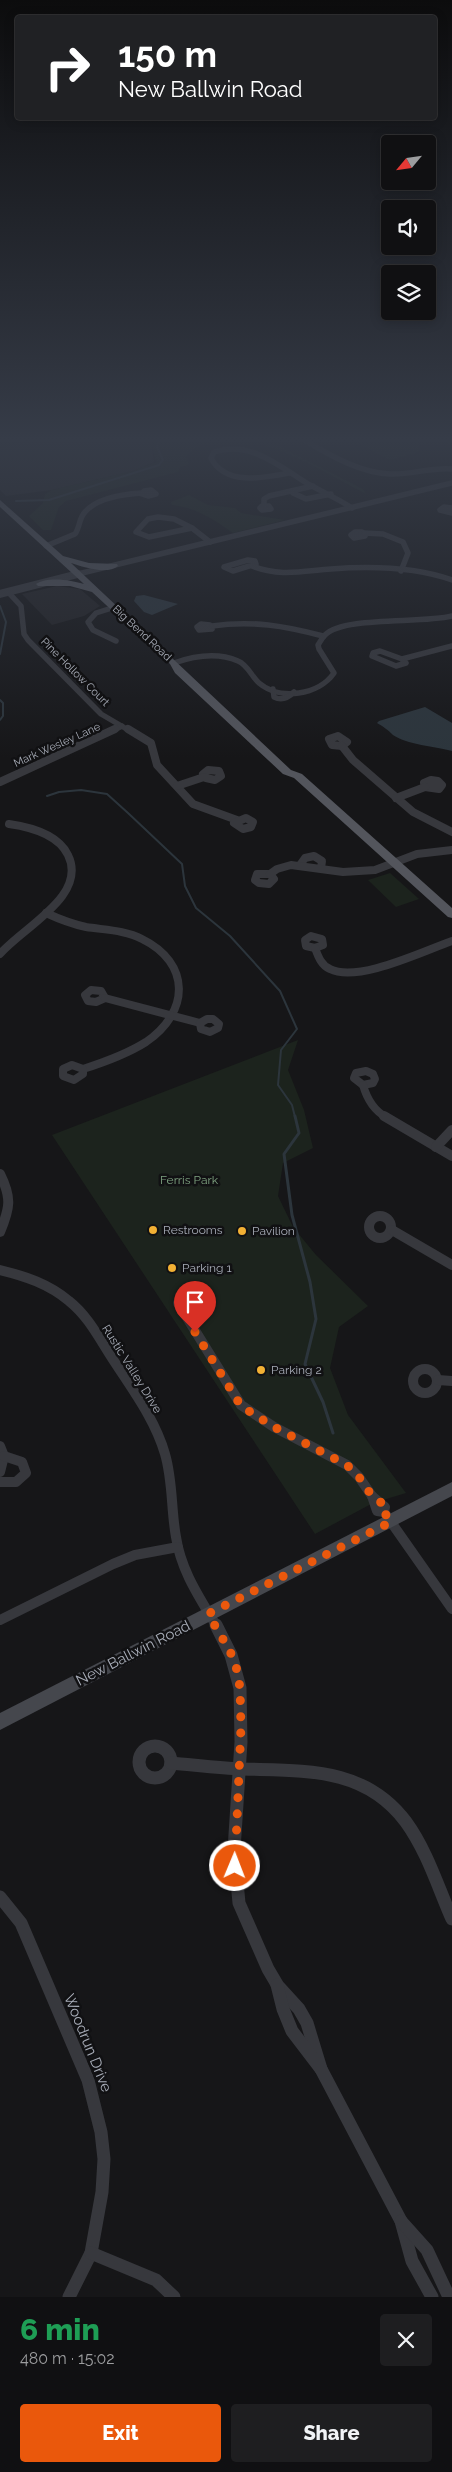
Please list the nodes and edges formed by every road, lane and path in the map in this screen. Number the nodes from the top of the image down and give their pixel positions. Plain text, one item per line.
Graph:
1 (43, 543) edge
2 (54, 543) edge
3 (205, 543) edge
4 (402, 543) edge
5 (46, 546) junction
6 (56, 555) junction
7 (114, 566) junction
8 (252, 566) junction
9 (401, 571) junction
10 (78, 574) junction
11 (452, 580) edge
12 (41, 584) junction
13 (4, 593) edge
14 (99, 593) junction
15 (115, 607) junction
16 (452, 616) edge
17 (212, 626) dead end
18 (323, 636) junction
19 (116, 641) dead end
20 (452, 646) edge
21 (402, 659) dead end
22 (174, 663) junction
23 (122, 726) junction
24 (342, 746) dead end
25 (204, 777) dead end
26 (0, 782) edge
27 (177, 786) junction
28 (425, 788) dead end
29 (396, 798) junction
30 (237, 820) dead end
31 (9, 824) dead end
32 (452, 832) edge
33 (452, 850) edge
34 (394, 862) junction
35 (270, 874) dead end
36 (46, 913) junction
37 (452, 914) edge
38 (452, 941) edge
39 (315, 948) dead end
40 (0, 954) edge
41 (105, 998) dead end
42 (172, 1015) junction
43 (200, 1023) dead end
44 (83, 1069) dead end
45 (363, 1085) dead end
46 (452, 1130) edge
47 (436, 1147) junction
48 (452, 1156) edge
49 (0, 1174) edge
50 (392, 1230) dead end
51 (0, 1232) edge
52 (452, 1265) edge
53 (0, 1270) edge
54 (178, 1303) dead end
55 (438, 1380) dead end
56 (452, 1381) edge
57 (2, 1451) edge
58 (0, 1472) edge
59 (0, 1482) edge
60 (452, 1489) edge
61 (388, 1517) junction
62 (178, 1547) junction
63 (448, 1596) edge
64 (452, 1609) edge
65 (208, 1614) junction
66 (0, 1620) edge
67 (0, 1722) edge
68 (171, 1763) dead end
69 (239, 1769) junction
70 (0, 1897) edge
71 (452, 1919) edge
72 (277, 1985) joint
73 (401, 2221) junction
74 (91, 2253) junction
75 (69, 2297) edge
76 (174, 2297) edge
77 (432, 2297) edge
78 (449, 2297) edge

1 - 5 main road, Big Bend Road
2 - 5 street
3 - 7 street
4 - 9 street
5 - 6 main road, Big Bend Road
6 - 7 main road
6 - 10 main road, Big Bend Road
6 - 12 main road
7 - 10 street
7 - 14 main road
8 - 8 street
8 - 9 street
9 - 11 street
10 - 12 street
10 - 14 main road, Big Bend Road
12 - 13 street
12 - 14 main road
13 - 23 street, Pine Hollow Court
14 - 15 main road, Big Bend Road
15 - 19 street
15 - 22 main road, Big Bend Road
16 - 18 street
17 - 18 street
18 - 22 street
20 - 21 street
22 - 34 main road, Big Bend Road
23 - 26 street, Mark Wesley Lane
23 - 27 street, Pine Hollow Court
24 - 29 street
25 - 27 street
27 - 30 street, Pine Hollow Court
28 - 29 street
29 - 32 street
31 - 36 street
33 - 34 street
34 - 35 street
34 - 37 main road, Big Bend Road
36 - 40 street
36 - 42 street
38 - 39 street
41 - 42 street
42 - 43 street
42 - 44 street
45 - 47 street
46 - 47 street
47 - 48 street
49 - 51 street
50 - 52 street
53 - 62 street, Rustic Valley Drive
54 - 61 street
55 - 56 street
57 - 58 street
57 - 59 street
60 - 61 main road, New Ballwin Road
61 - 63 street
61 - 65 main road, New Ballwin Road
62 - 65 street, Rustic Valley Drive
62 - 66 street
63 - 64 street
65 - 67 main road, New Ballwin Road
65 - 69 street
68 - 69 street
69 - 71 street
69 - 72 street
70 - 74 street, Woodrun Drive
72 - 73 street
73 - 77 street
73 - 78 street
74 - 75 street, Woodrun Drive
74 - 76 street

